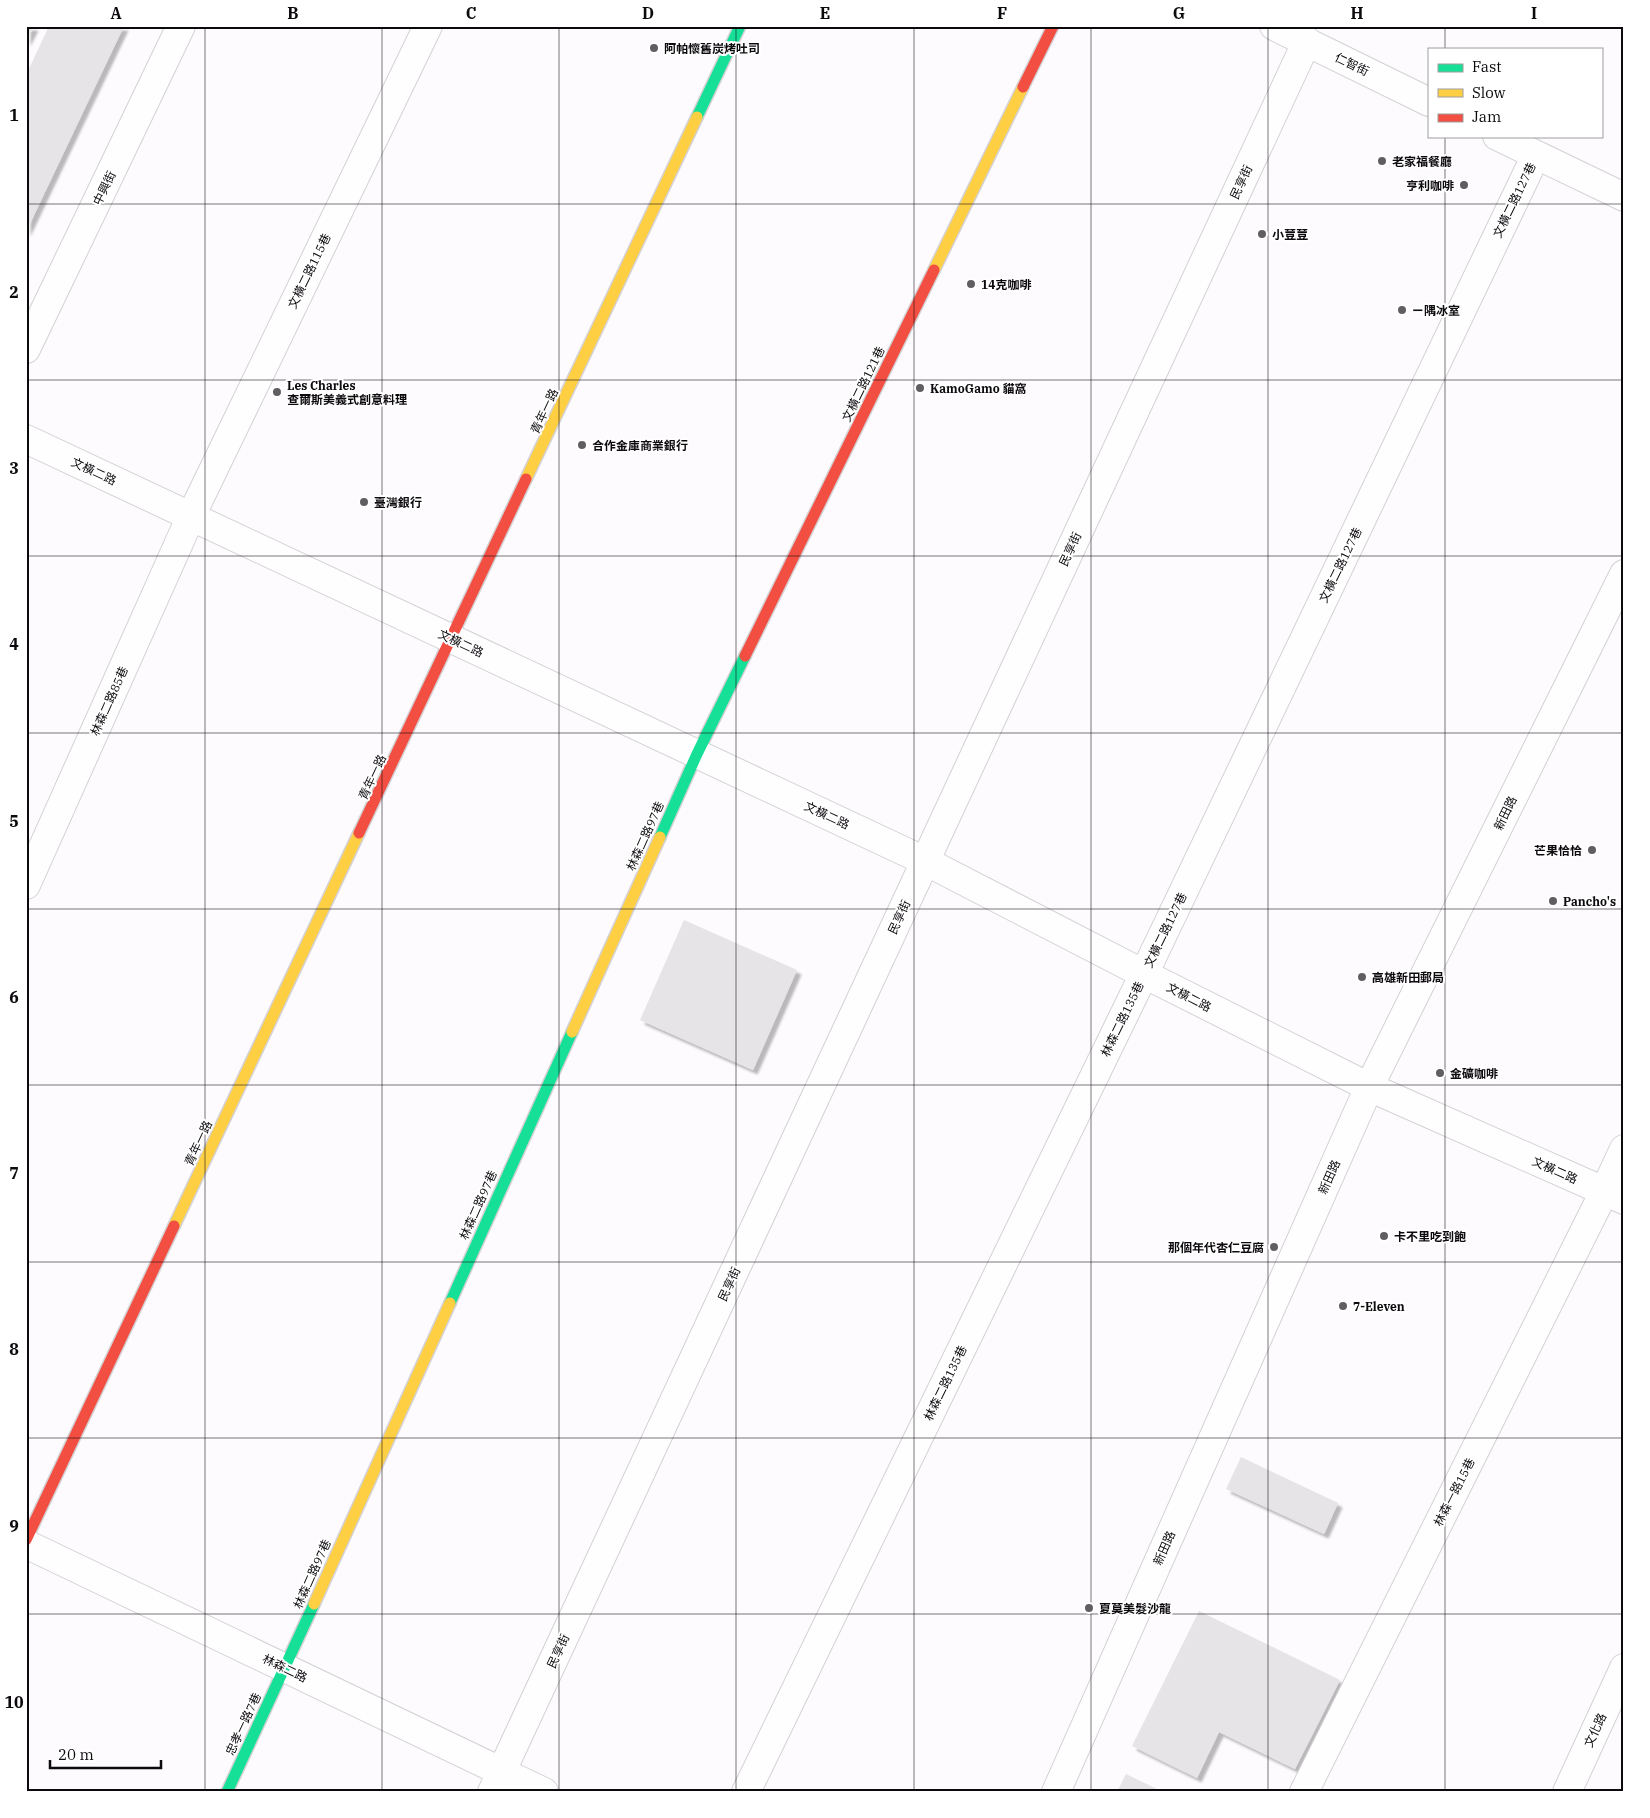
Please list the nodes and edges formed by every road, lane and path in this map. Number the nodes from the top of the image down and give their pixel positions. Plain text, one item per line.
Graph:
1 (181, 26) edge
2 (428, 26) edge
3 (740, 26) edge
4 (1053, 26) edge
5 (1274, 26) edge
6 (1306, 42) junction
7 (1428, 102) edge
8 (1501, 138) edge
9 (1536, 156) junction
10 (1624, 197) edge
11 (26, 349) edge
12 (26, 439) edge
13 (191, 516) junction
14 (1624, 574) edge
15 (452, 639) junction
16 (697, 754) junction
17 (926, 861) junction
18 (26, 885) edge
19 (1144, 974) junction
20 (1369, 1087) junction
21 (1624, 1148) edge
22 (1614, 1196) edge
23 (26, 1540) edge
24 (26, 1544) edge
25 (284, 1668) junction
26 (1624, 1668) edge
27 (497, 1782) edge
28 (226, 1792) edge
29 (544, 1792) edge
30 (746, 1792) edge
31 (1056, 1792) edge
32 (1304, 1792) edge
33 (1567, 1792) edge

1 - 11 street, 中興街
2 - 13 street, 文橫二路115巷
3 - 15 street, 青年一路
4 - 16 street, 文橫二路121巷
5 - 6 street, 仁智街
6 - 7 street, 仁智街
6 - 17 street, 民享街
8 - 9 street
9 - 10 street
9 - 19 street, 文橫二路127巷
12 - 13 street, 文橫二路
13 - 15 street, 文橫二路
13 - 18 street, 林森二路85巷
14 - 20 street, 新田路
15 - 16 street, 文橫二路
15 - 23 street, 青年一路
16 - 17 street, 文橫二路
16 - 25 street, 林森二路97巷
17 - 19 street, 文橫二路
17 - 27 street, 民享街
19 - 20 street, 文橫二路
19 - 30 street, 林森二路135巷
20 - 22 street, 文橫二路
20 - 31 street, 新田路
21 - 22 street, 林森一路15巷
22 - 32 street, 林森一路15巷
24 - 25 street, 林森二路
25 - 27 street, 林森二路
25 - 28 street, 忠孝一路7巷
26 - 33 street, 文化路
27 - 29 street, 林森二路

